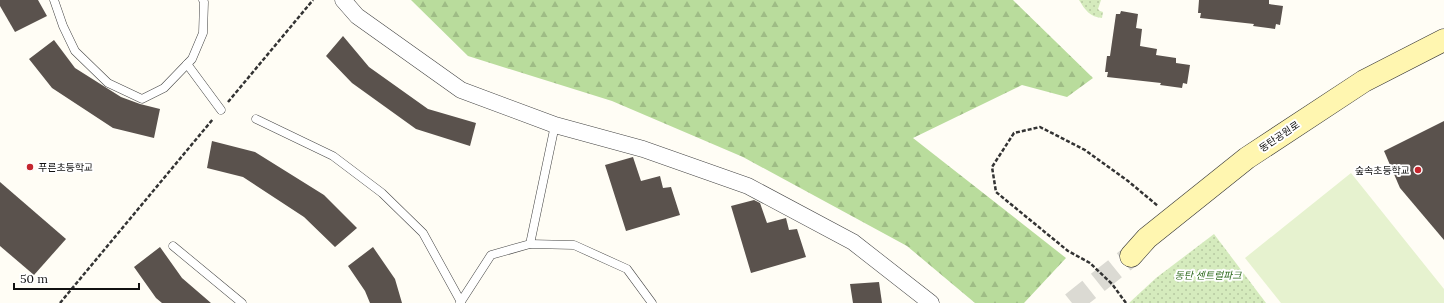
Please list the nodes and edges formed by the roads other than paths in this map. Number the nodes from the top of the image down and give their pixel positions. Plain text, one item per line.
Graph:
1 (54, 0) edge
2 (203, 0) edge
3 (343, 0) edge
4 (1444, 40) edge
5 (188, 64) junction
6 (221, 110) road end
7 (256, 118) dead end
8 (555, 125) junction
9 (530, 244) junction
10 (173, 246) dead end
11 (1131, 256) tunnel mouth
12 (460, 302) edge
13 (242, 303) edge
14 (652, 303) edge
15 (932, 303) edge

1 - 5 lane
2 - 5 lane
3 - 8 street
4 - 11 main road, 동탄공원로
5 - 6 lane
7 - 12 lane
8 - 9 lane
8 - 15 street
9 - 12 lane
9 - 14 lane
10 - 13 lane

